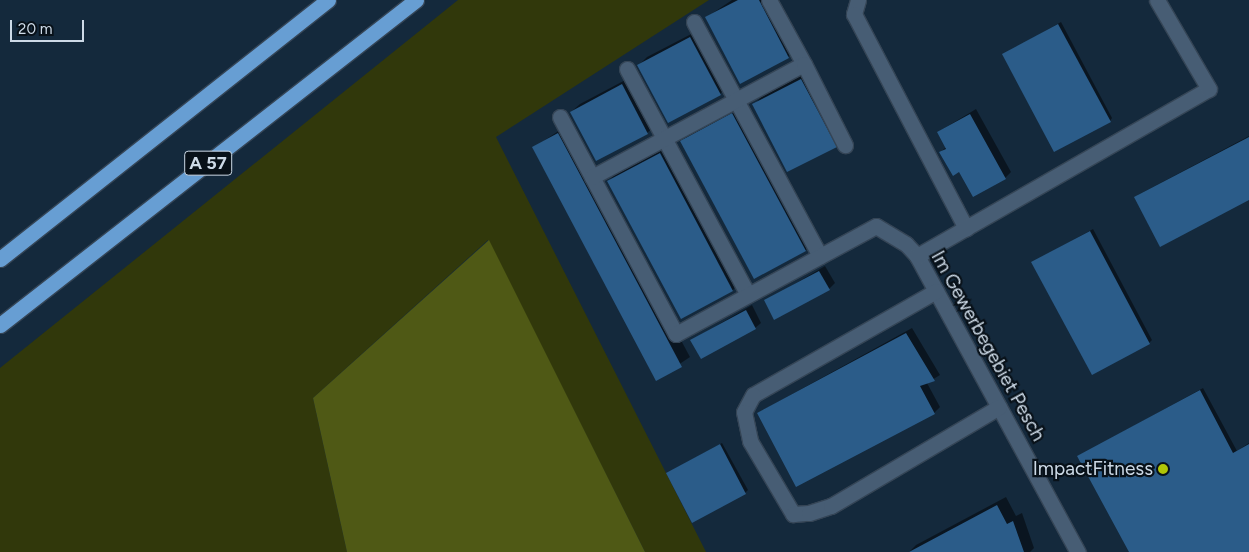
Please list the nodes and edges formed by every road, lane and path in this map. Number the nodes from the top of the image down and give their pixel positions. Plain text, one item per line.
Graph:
1 (328, 0) edge
2 (416, 0) edge
3 (769, 0) edge
4 (858, 0) edge
5 (1158, 0) edge
6 (694, 22) dead end
7 (804, 64) junction
8 (627, 69) dead end
9 (736, 100) junction
10 (560, 118) dead end
11 (664, 138) junction
12 (845, 145) dead end
13 (592, 177) junction
14 (966, 228) junction
15 (820, 256) junction
16 (917, 256) junction
17 (0, 259) edge
18 (936, 291) junction
19 (748, 295) junction
20 (0, 325) edge
21 (999, 407) junction
22 (1074, 551) edge

1 - 17 highway, A 57
2 - 20 highway, A 57
3 - 7 street
4 - 14 street
5 - 14 street
6 - 9 street
7 - 9 street
7 - 12 street
8 - 11 street
9 - 11 street
9 - 15 street
10 - 13 street
11 - 13 street
11 - 19 street
13 - 19 street
14 - 16 street
15 - 16 street, Im Gewerbegebiet Pesch
15 - 19 street
16 - 18 street, Im Gewerbegebiet Pesch
18 - 21 street, Im Gewerbegebiet Pesch
18 - 21 street
21 - 22 street, Im Gewerbegebiet Pesch

